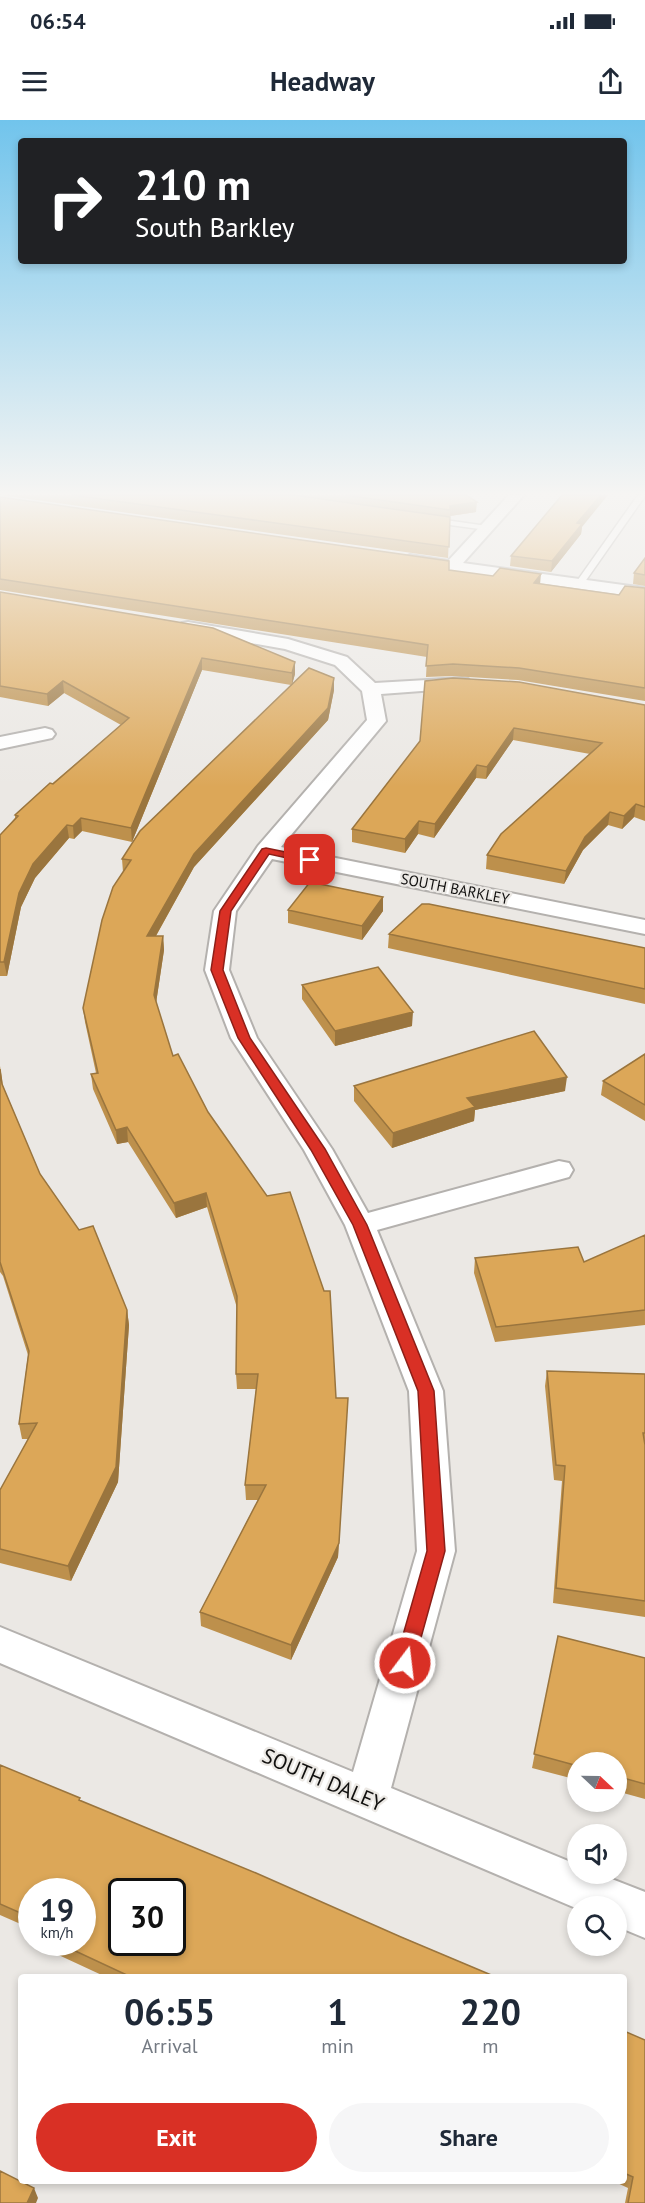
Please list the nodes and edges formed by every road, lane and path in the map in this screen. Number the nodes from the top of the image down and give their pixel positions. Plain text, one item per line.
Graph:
1 (173, 625) edge
2 (485, 685) edge
3 (371, 689) junction
4 (45, 734) dead end
5 (0, 743) edge
6 (266, 851) junction
7 (645, 927) edge
8 (559, 1170) dead end
9 (360, 1225) junction
10 (0, 1646) edge
11 (367, 1798) junction
12 (645, 1915) edge

1 - 3 street
2 - 3 street
3 - 6 street
4 - 5 street
6 - 7 street, SOUTH BARKLEY
6 - 9 street
8 - 9 street
9 - 11 street
10 - 11 street, SOUTH DALEY
11 - 12 street, SOUTH DALEY

